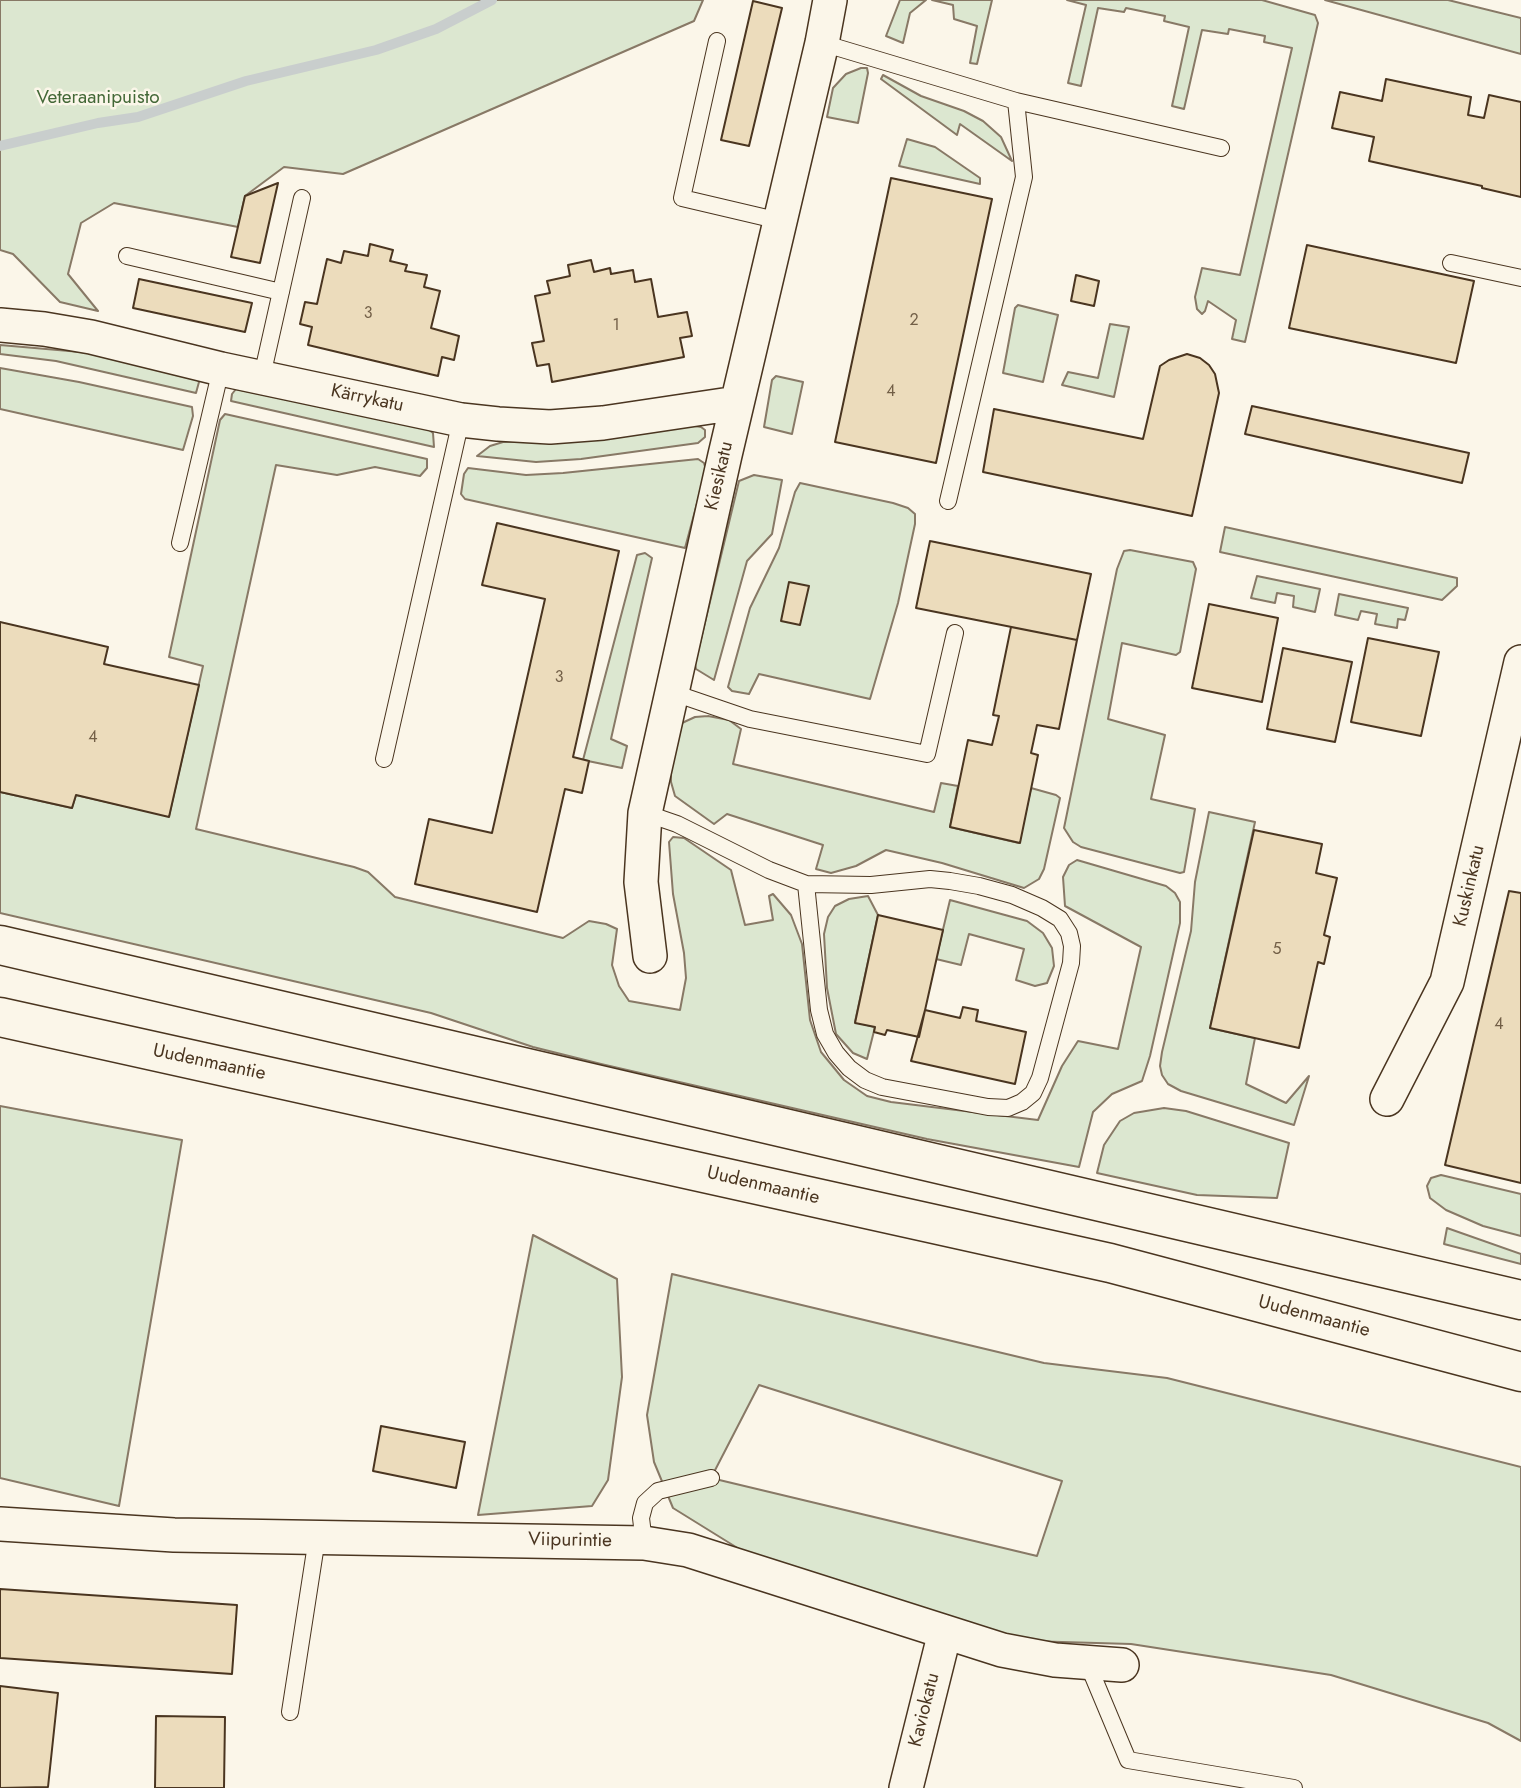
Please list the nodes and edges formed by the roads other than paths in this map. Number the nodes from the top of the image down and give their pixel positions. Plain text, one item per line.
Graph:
1 (830, 0) edge
2 (717, 41) dead end
3 (822, 43) junction
4 (1016, 101) junction
5 (1221, 148) dead end
6 (302, 198) dead end
7 (780, 221) junction
8 (127, 257) dead end
9 (1451, 263) dead end
10 (1521, 278) edge
11 (281, 292) junction
12 (0, 326) edge
13 (221, 369) junction
14 (262, 376) junction
15 (737, 403) junction
16 (461, 420) junction
17 (948, 501) dead end
18 (180, 543) dead end
19 (955, 633) dead end
20 (1521, 662) edge
21 (671, 692) junction
22 (1512, 748) edge
23 (384, 759) dead end
24 (645, 813) junction
25 (807, 884) junction
26 (0, 945) edge
27 (650, 956) dead end
28 (0, 1017) edge
29 (1387, 1099) dead end
30 (1521, 1300) edge
31 (1521, 1372) edge
32 (711, 1478) dead end
33 (0, 1524) edge
34 (317, 1538) junction
35 (644, 1543) junction
36 (944, 1632) junction
37 (1087, 1662) junction
38 (1122, 1665) dead end
39 (290, 1712) dead end
40 (906, 1788) edge
41 (1294, 1788) edge

1 - 3 street, Kiesikatu
2 - 7 lane
3 - 4 lane
3 - 7 street, Kiesikatu
4 - 5 lane
4 - 17 lane
6 - 11 lane
7 - 15 street, Kiesikatu
8 - 11 lane
9 - 10 lane
11 - 14 lane
12 - 13 street, Kärrykatu
13 - 14 street, Kärrykatu
13 - 18 lane
14 - 16 street, Kärrykatu
15 - 16 street, Kärrykatu
15 - 21 street, Kiesikatu
16 - 23 lane
19 - 21 lane
20 - 22 street, Kuskinkatu
21 - 24 street, Kiesikatu
22 - 29 street, Kuskinkatu
24 - 25 lane
24 - 27 street, Kiesikatu
25 - 25 lane
26 - 30 main road
28 - 31 main road, Uudenmaantie
32 - 35 lane
33 - 34 street, Viipurintie
34 - 35 street, Viipurintie
34 - 39 lane
35 - 36 street, Viipurintie
36 - 37 street, Viipurintie
36 - 40 street, Kaviokatu
37 - 38 street, Viipurintie
37 - 41 lane

